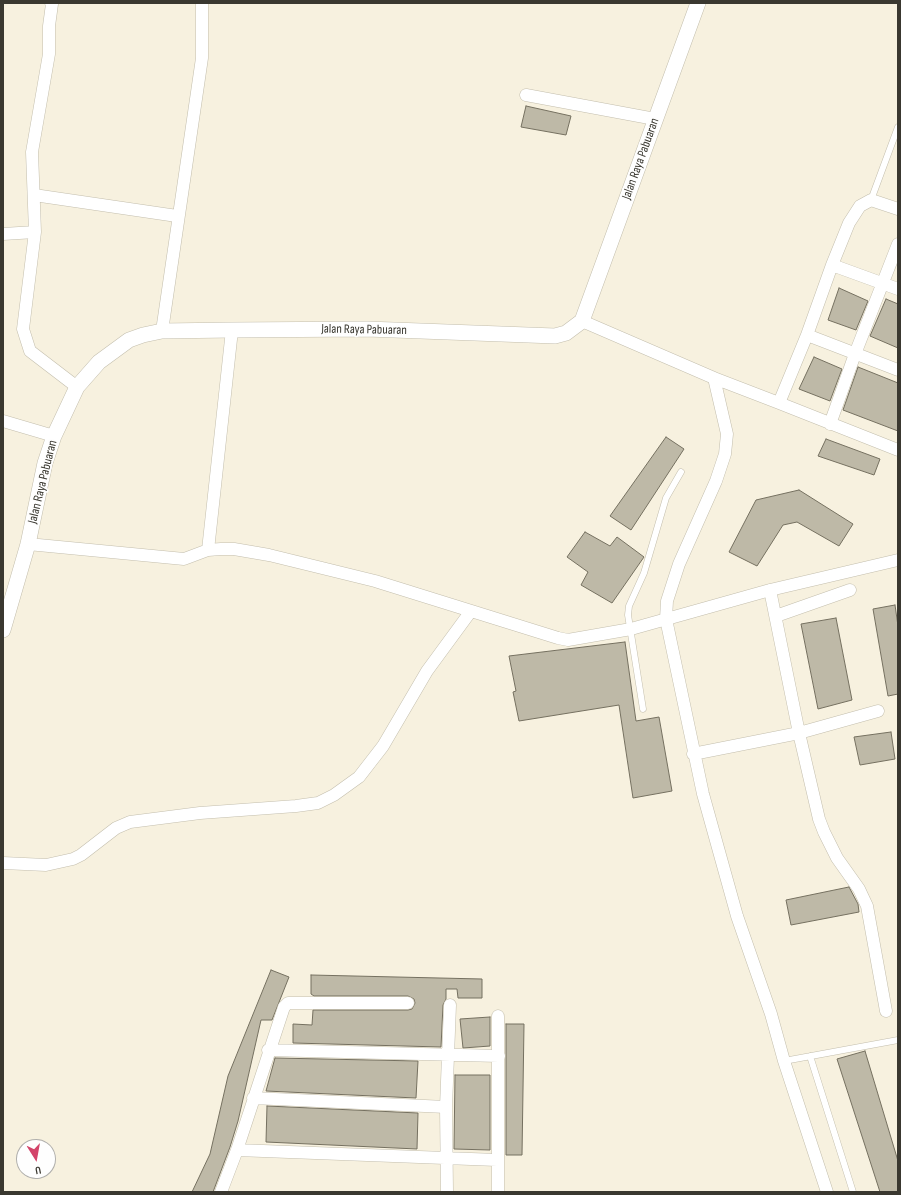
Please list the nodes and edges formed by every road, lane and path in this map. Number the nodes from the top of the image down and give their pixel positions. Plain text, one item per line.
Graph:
1 (53, 3) edge
2 (202, 3) edge
3 (698, 3) edge
4 (526, 95) dead end
5 (656, 119) junction
6 (898, 127) edge
7 (34, 195) junction
8 (871, 200) junction
9 (898, 209) edge
10 (177, 216) junction
11 (35, 232) junction
12 (3, 234) edge
13 (898, 244) edge
14 (832, 265) junction
15 (883, 284) junction
16 (898, 289) edge
17 (582, 321) junction
18 (232, 330) junction
19 (162, 331) junction
20 (807, 335) junction
21 (855, 354) junction
22 (898, 370) edge
23 (714, 378) junction
24 (77, 387) junction
25 (780, 403) junction
26 (3, 421) edge
27 (830, 424) junction
28 (54, 436) junction
29 (898, 450) edge
30 (681, 472) dead end
31 (28, 544) junction
32 (208, 550) junction
33 (898, 560) edge
34 (770, 590) junction
35 (850, 590) dead end
36 (471, 611) junction
37 (776, 616) junction
38 (666, 619) junction
39 (631, 629) junction
40 (3, 630) edge
41 (643, 709) dead end
42 (878, 711) dead end
43 (799, 733) junction
44 (693, 754) junction
45 (3, 863) edge
46 (408, 1003) dead end
47 (450, 1005) dead end
48 (886, 1011) dead end
49 (498, 1016) dead end
50 (898, 1040) edge
51 (268, 1050) junction
52 (448, 1055) junction
53 (498, 1056) junction
54 (810, 1056) junction
55 (784, 1061) junction
56 (253, 1098) junction
57 (446, 1107) junction
58 (237, 1150) junction
59 (446, 1159) junction
60 (497, 1160) junction
61 (221, 1192) edge
62 (447, 1192) edge
63 (498, 1192) edge
64 (826, 1192) edge
65 (853, 1192) edge

1 - 7 street
2 - 10 street
3 - 5 street, Jalan Raya Pabuaran
4 - 5 street
5 - 17 street, Jalan Raya Pabuaran
6 - 8 lane
7 - 10 street
7 - 11 street
8 - 9 street
8 - 14 street
10 - 19 street
11 - 12 street
11 - 24 street
13 - 15 street
14 - 15 street
14 - 20 street
15 - 16 street
15 - 21 street
17 - 18 street, Jalan Raya Pabuaran
17 - 23 street
18 - 19 street, Jalan Raya Pabuaran
18 - 32 street
19 - 24 street, Jalan Raya Pabuaran
20 - 21 street
20 - 25 street
21 - 22 street
21 - 27 street
23 - 25 street
23 - 38 street
24 - 28 street, Jalan Raya Pabuaran
25 - 27 street
26 - 28 street
27 - 29 street
28 - 31 street, Jalan Raya Pabuaran
30 - 39 lane
31 - 32 street
31 - 40 street, Jalan Raya Pabuaran
32 - 36 street
33 - 34 street
34 - 37 street
34 - 38 street
35 - 37 street
36 - 39 street
36 - 45 street
37 - 43 street
38 - 39 street
38 - 44 street
39 - 41 lane
42 - 43 street
43 - 44 street
43 - 48 street
44 - 55 street
46 - 51 street
47 - 52 street
49 - 53 street
50 - 54 lane
51 - 52 street
51 - 56 street
52 - 53 street
52 - 57 street
53 - 60 street
54 - 55 lane
54 - 65 lane
55 - 64 street
56 - 57 street
56 - 58 street
57 - 59 street
58 - 59 street
58 - 61 street
59 - 60 street
59 - 62 street
60 - 63 street

